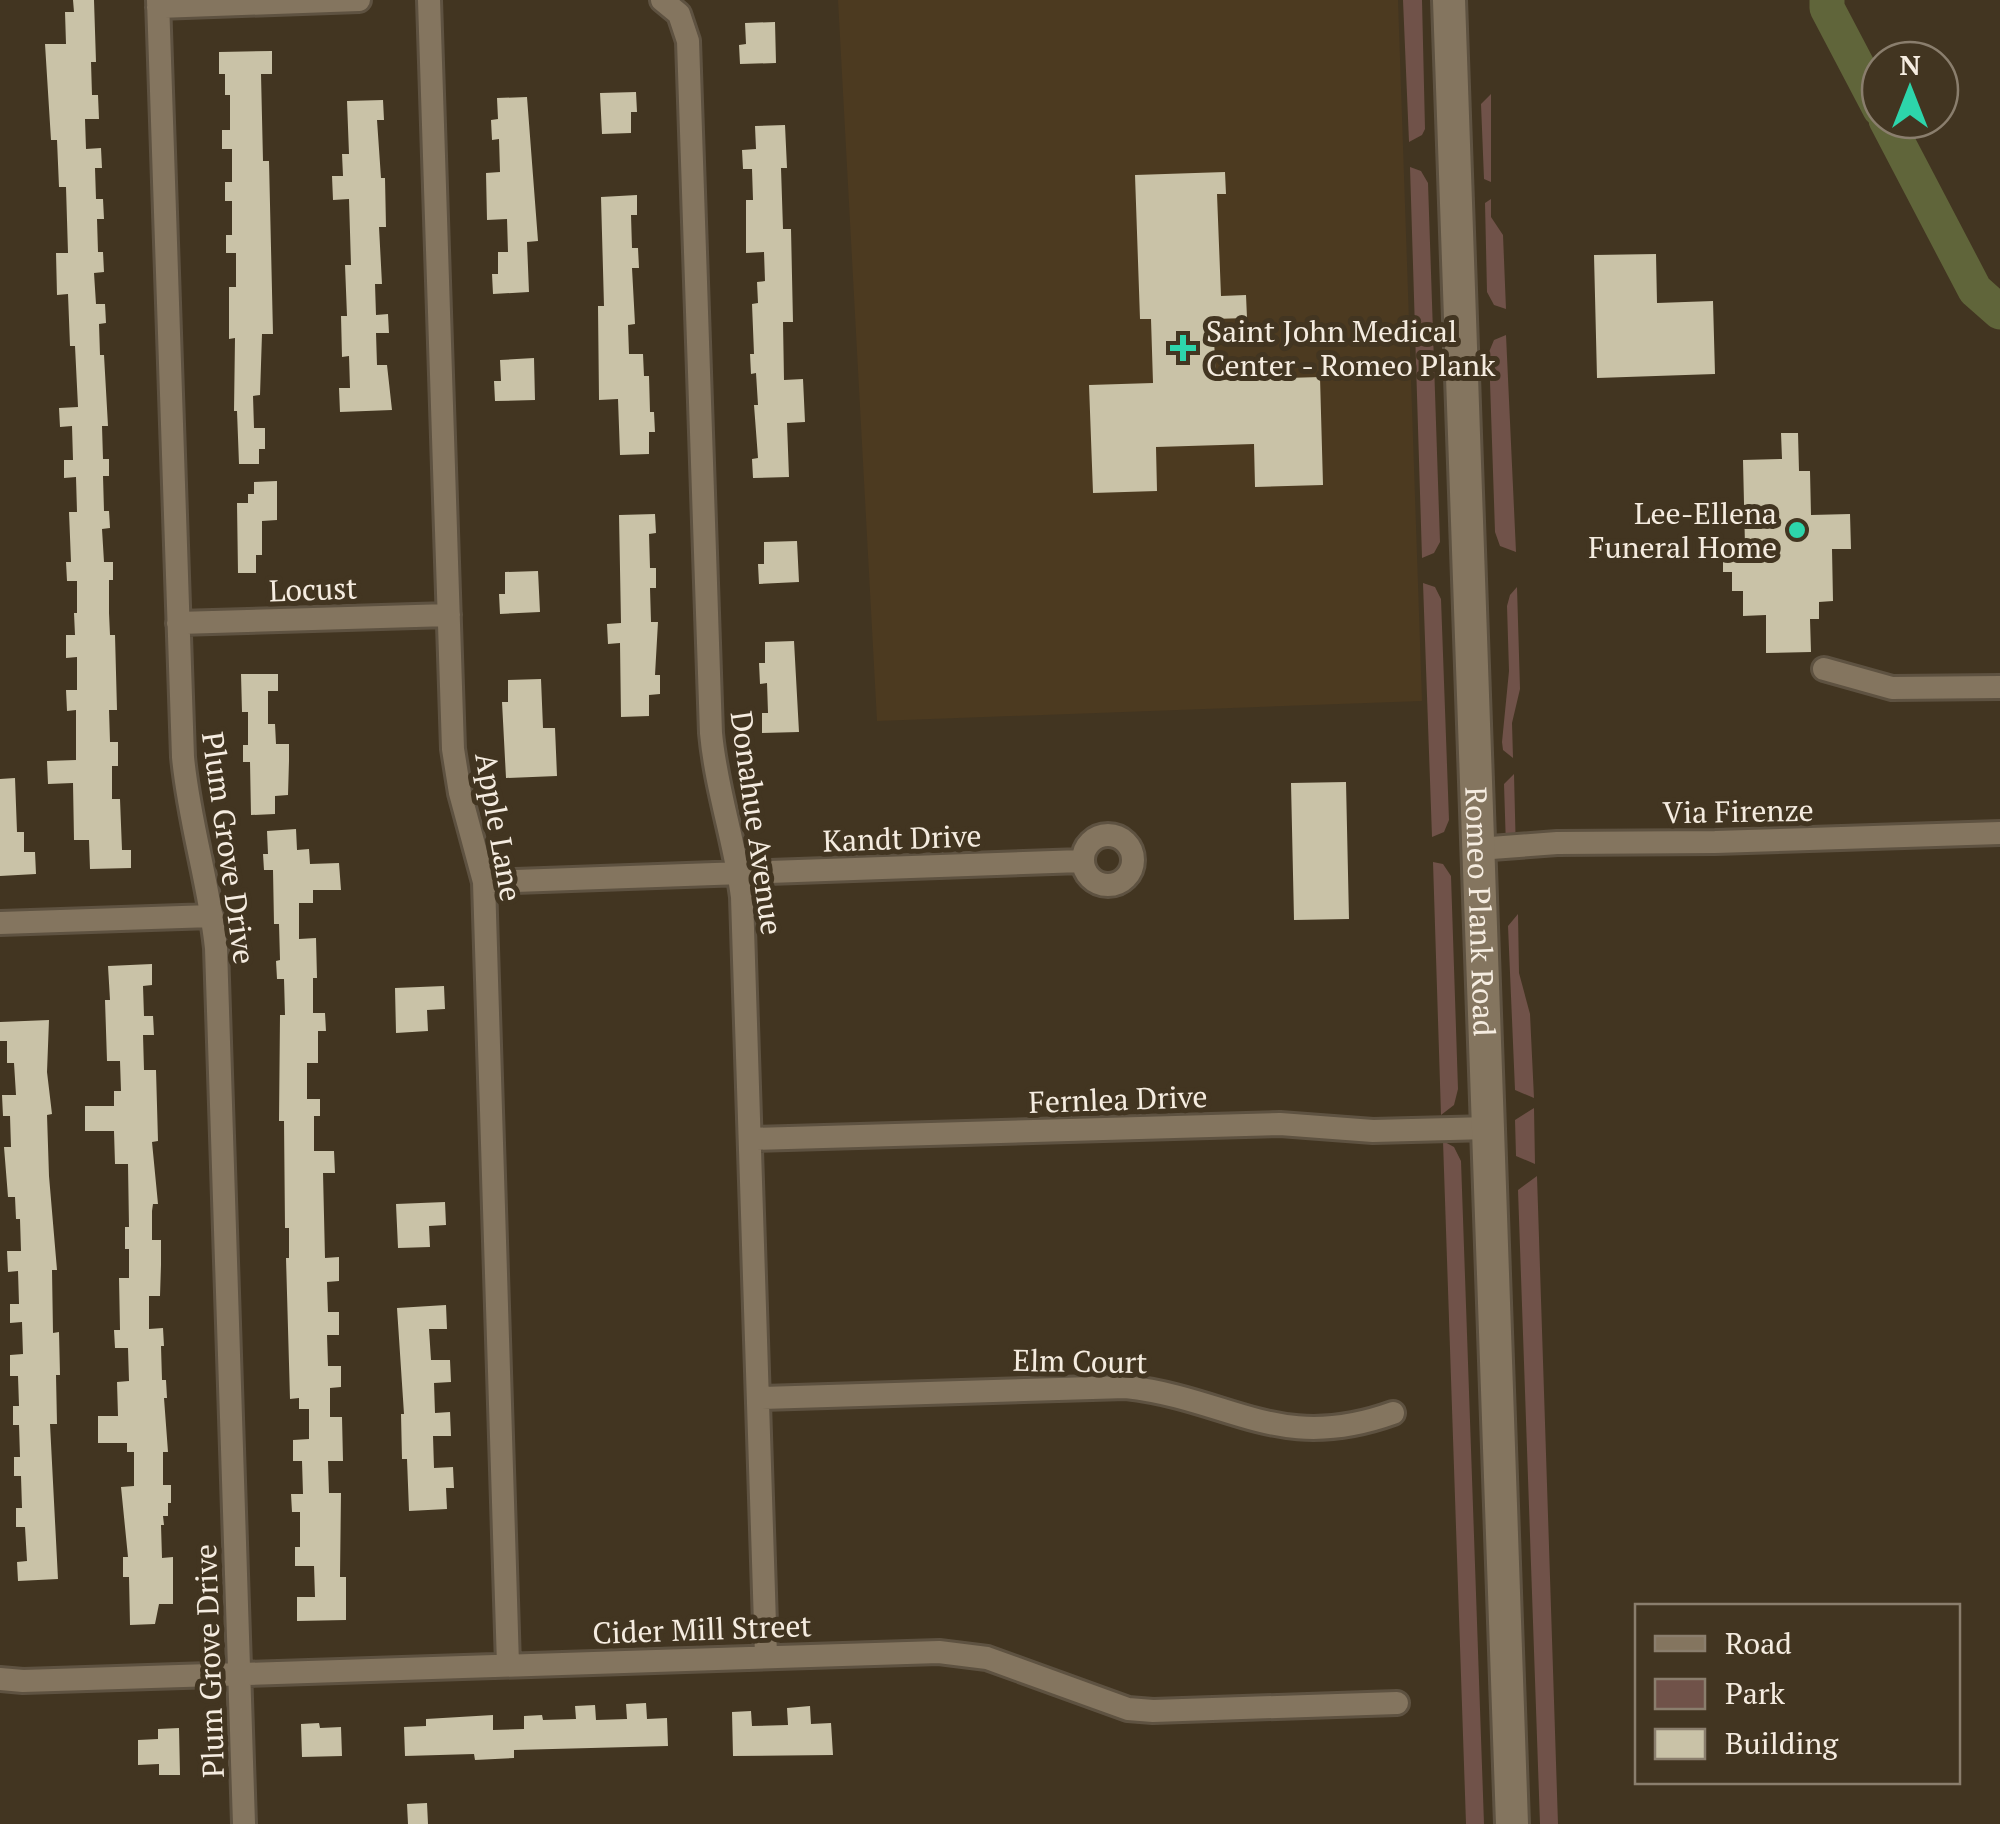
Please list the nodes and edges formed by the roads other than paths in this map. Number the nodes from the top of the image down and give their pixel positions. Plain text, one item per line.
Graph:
1 (359, 0) edge
2 (429, 0) edge
3 (1449, 0) edge
4 (666, 2) edge
5 (158, 3) edge
6 (449, 615) junction
7 (178, 623) junction
8 (1824, 669) dead end
9 (2000, 687) edge
10 (2000, 833) edge
11 (1478, 849) junction
12 (1082, 861) dead end
13 (739, 874) junction
14 (484, 882) junction
15 (212, 916) junction
16 (0, 924) edge
17 (1489, 1128) junction
18 (750, 1139) junction
19 (759, 1398) junction
20 (1393, 1412) dead end
21 (766, 1656) junction
22 (508, 1665) junction
23 (239, 1674) junction
24 (0, 1678) edge
25 (1397, 1702) dead end
26 (244, 1824) edge
27 (1512, 1824) edge

1 - 5 street
2 - 6 street, Apple Lane
3 - 11 main road, Romeo Plank Road
4 - 13 street, Donahue Avenue
5 - 7 street, Plum Grove Drive
6 - 7 street, Locust
6 - 14 street, Apple Lane
7 - 15 street, Plum Grove Drive
8 - 9 street
10 - 11 street, Via Firenze
11 - 17 main road, Romeo Plank Road
12 - 13 street, Kandt Drive
13 - 14 street, Kandt Drive
13 - 18 street, Donahue Avenue
14 - 22 street, Apple Lane
15 - 16 street
15 - 23 street, Plum Grove Drive
17 - 18 street, Fernlea Drive
17 - 27 main road, Romeo Plank Road
18 - 19 street, Donahue Avenue
19 - 20 street, Elm Court
19 - 21 street, Donahue Avenue
21 - 22 street, Cider Mill Street
21 - 25 street, Cider Mill Street
22 - 23 street, Cider Mill Street
23 - 24 street, Cider Mill Street
23 - 26 street, Plum Grove Drive

